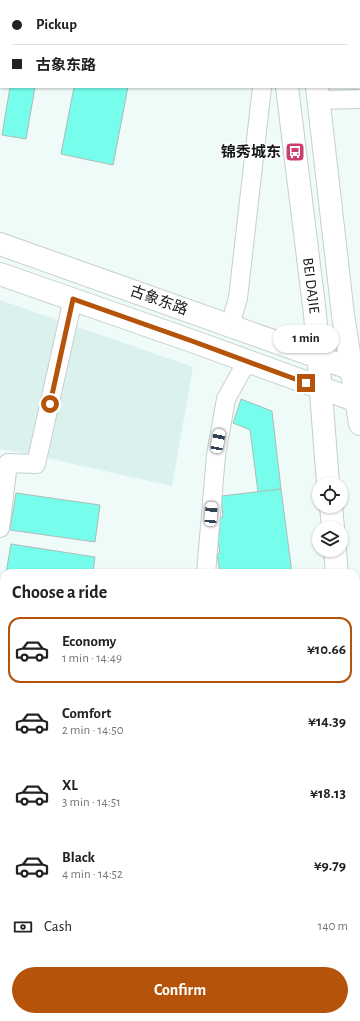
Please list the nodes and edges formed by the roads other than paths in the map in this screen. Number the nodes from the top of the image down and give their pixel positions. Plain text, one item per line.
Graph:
1 (262, 88) edge
2 (288, 88) edge
3 (317, 93) edge
4 (360, 99) edge
5 (0, 244) edge
6 (0, 274) edge
7 (73, 299) junction
8 (230, 325) junction
9 (318, 357) junction
10 (247, 361) junction
11 (355, 370) edge
12 (320, 388) junction
13 (358, 401) edge
14 (360, 424) edge
15 (4, 462) edge
16 (327, 477) edge
17 (0, 528) edge
18 (336, 557) edge
19 (206, 569) edge
20 (337, 569) edge

1 - 8 street
2 - 9 main road, BEI DAJIE
3 - 4 street
3 - 11 main road, BEI DAJIE
5 - 8 main road, 古象东路
6 - 7 main road, 古象东路
7 - 10 main road, 古象东路
7 - 15 street
8 - 9 main road, 古象东路
9 - 11 main road, 古象东路
9 - 12 main road, BEI DAJIE
10 - 12 main road, 古象东路
10 - 19 street
11 - 13 main road, BEI DAJIE
12 - 13 main road, 古象东路
12 - 16 main road, BEI DAJIE
13 - 14 main road, BEI DAJIE
15 - 17 street
18 - 20 main road

